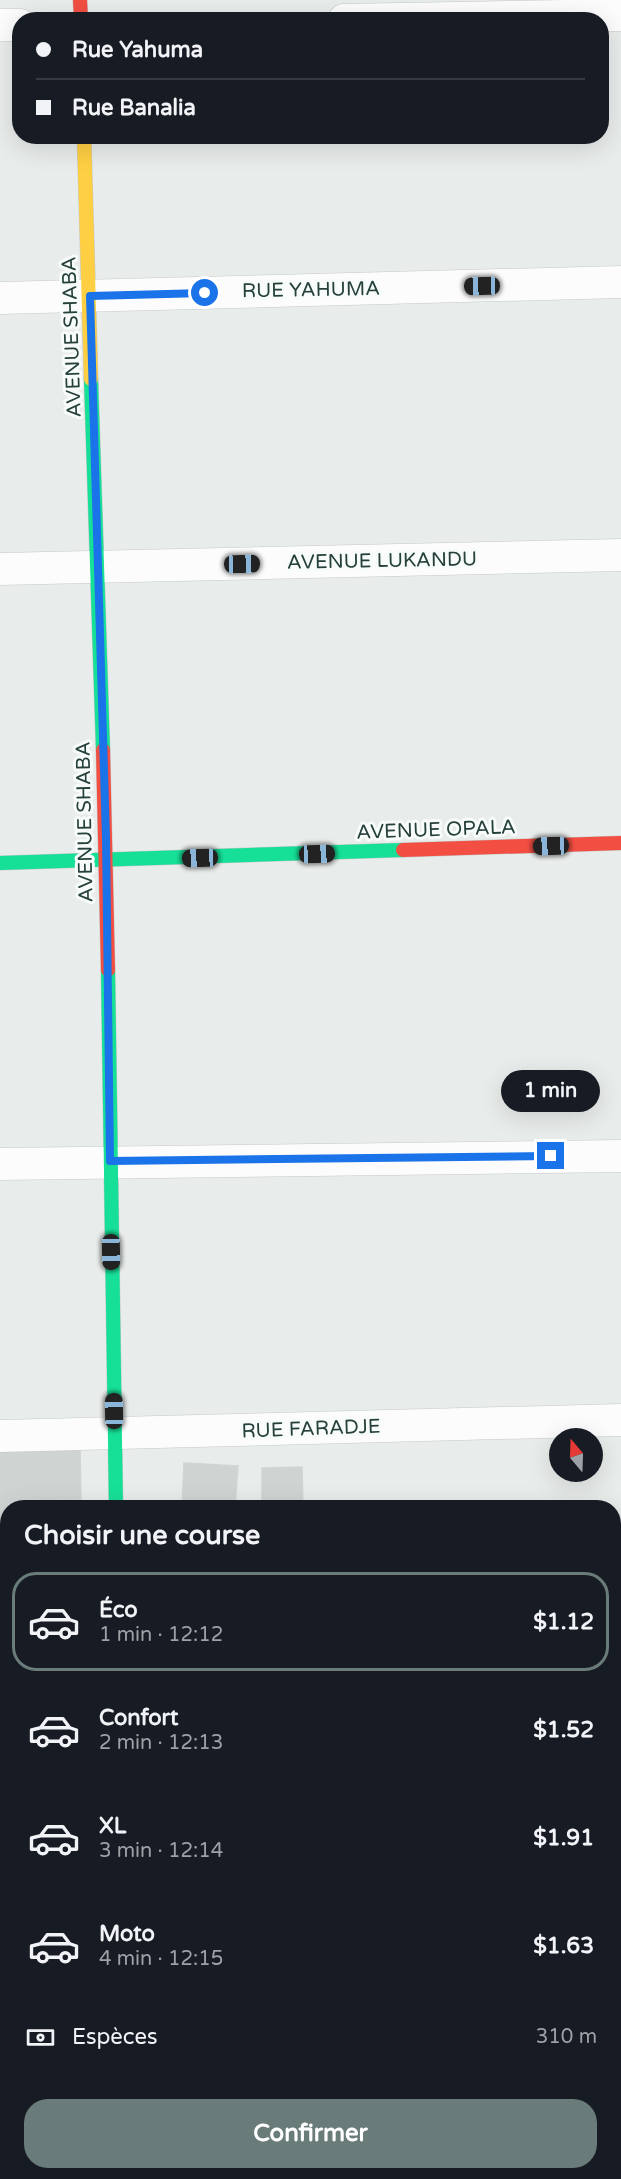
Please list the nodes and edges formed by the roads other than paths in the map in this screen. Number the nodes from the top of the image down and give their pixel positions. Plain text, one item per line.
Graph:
1 (84, 144) edge
2 (621, 282) edge
3 (90, 296) junction
4 (0, 298) edge
5 (621, 555) edge
6 (99, 567) junction
7 (0, 569) edge
8 (621, 843) edge
9 (106, 861) junction
10 (0, 863) edge
11 (621, 1156) edge
12 (110, 1161) junction
13 (0, 1164) edge
14 (621, 1420) edge
15 (114, 1434) junction
16 (0, 1436) edge
17 (116, 1500) edge

1 - 3 street, AVENUE SHABA
2 - 3 street, RUE YAHUMA
3 - 4 street, RUE YAHUMA
3 - 6 street, AVENUE SHABA
5 - 6 street, AVENUE LUKANDU
6 - 7 street, AVENUE LUKANDU
6 - 9 street, AVENUE SHABA
8 - 9 street, AVENUE OPALA
9 - 10 street, AVENUE OPALA
9 - 12 street, AVENUE SHABA
11 - 12 street
12 - 13 street
12 - 15 street, AVENUE SHABA
14 - 15 street, RUE FARADJE
15 - 16 street, RUE FARADJE
15 - 17 street, AVENUE SHABA

